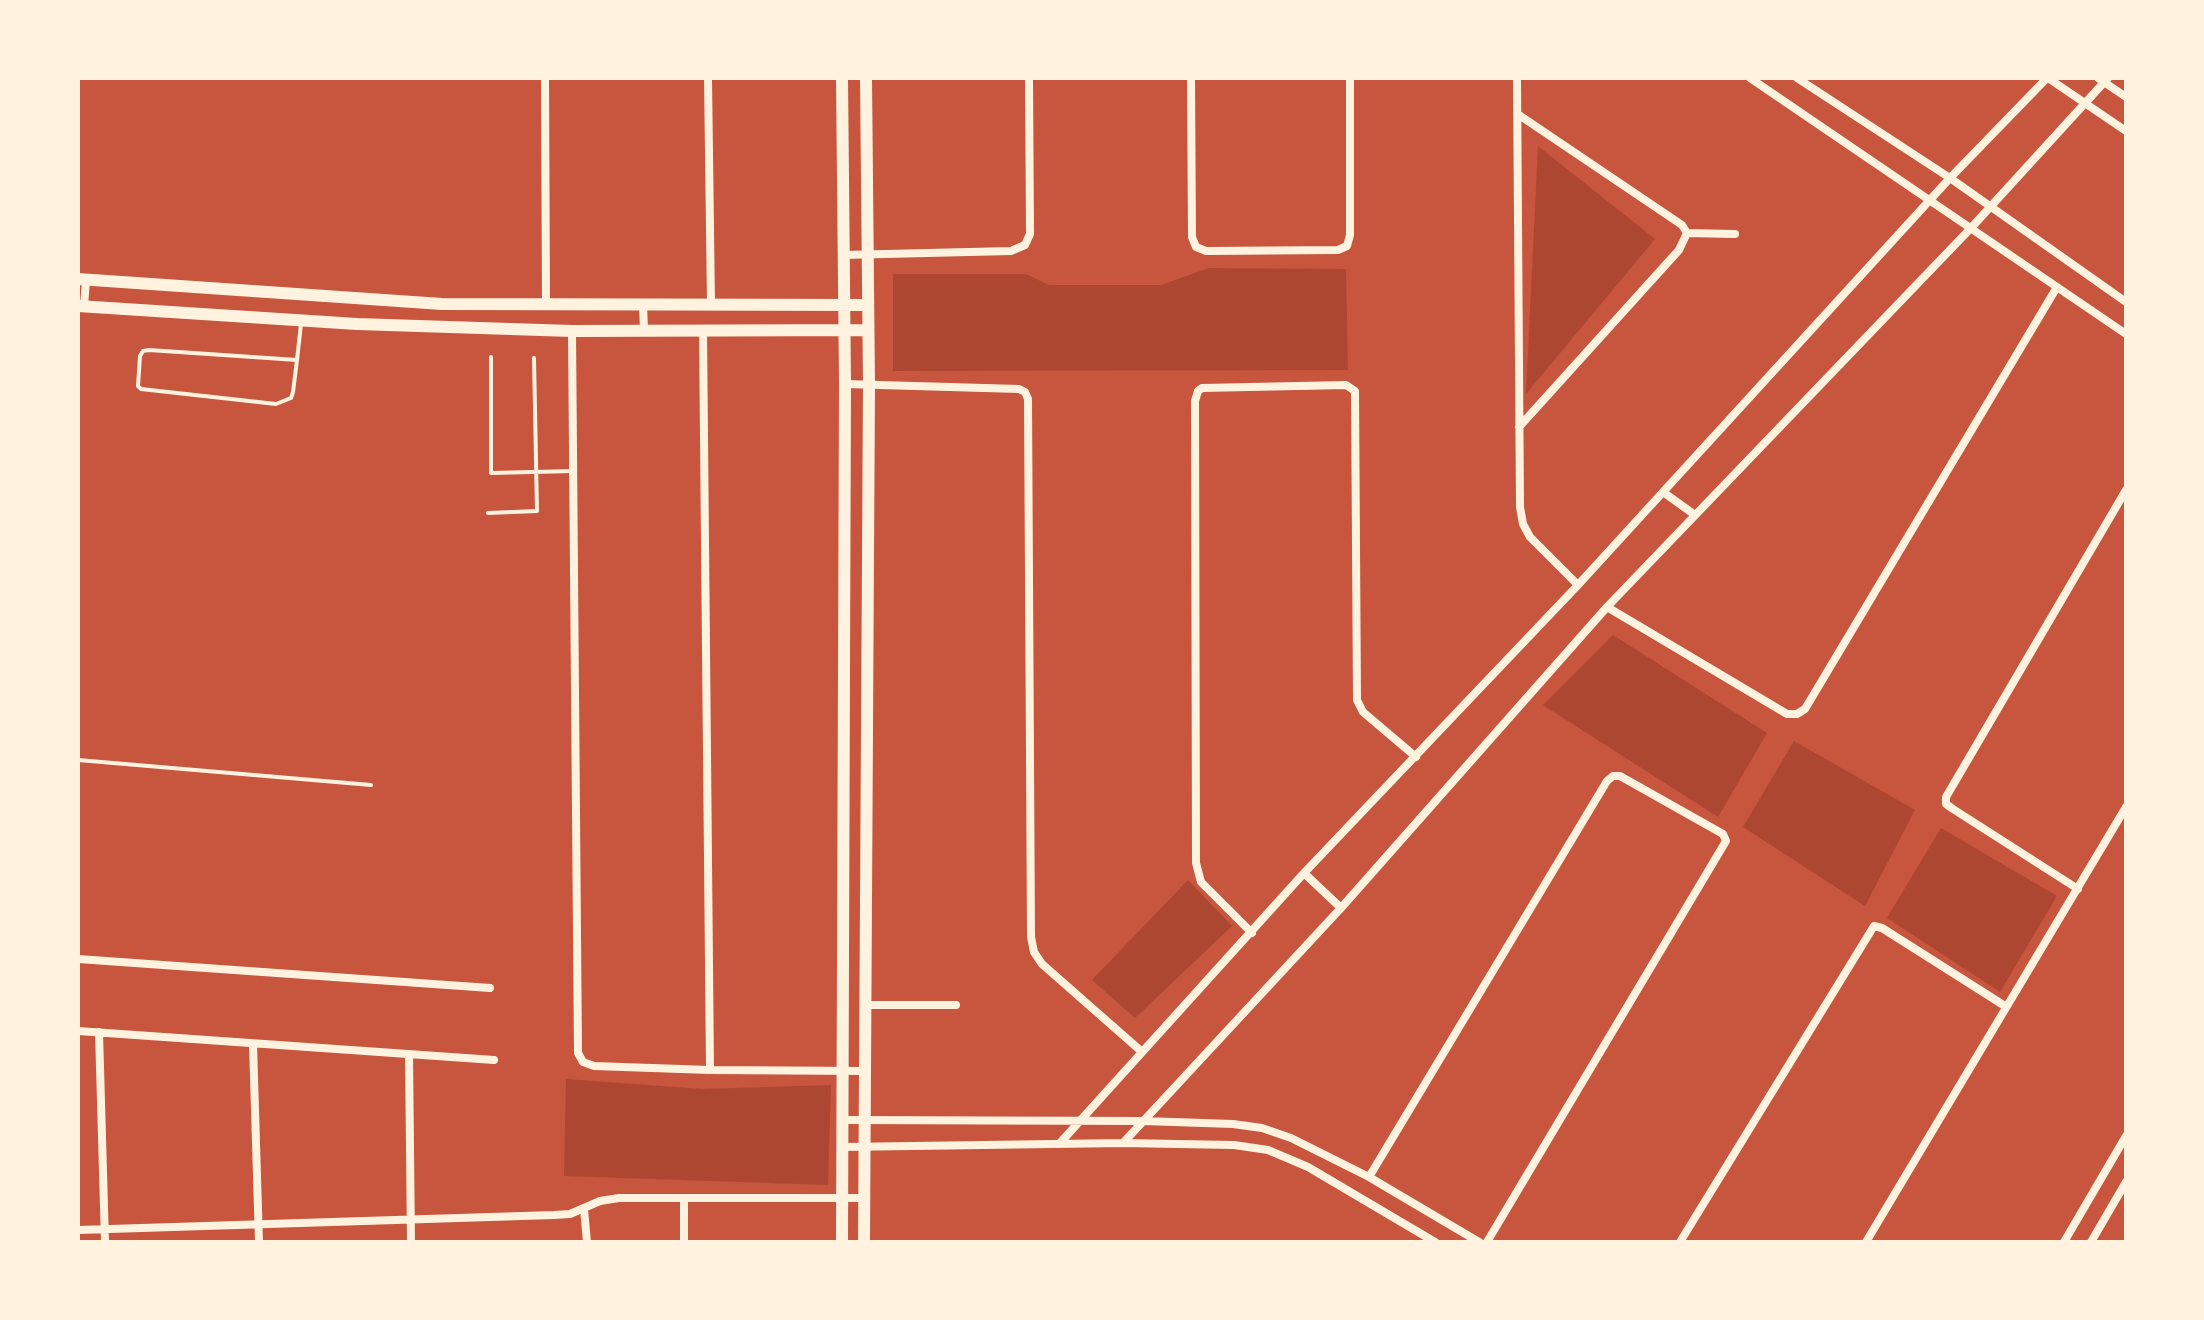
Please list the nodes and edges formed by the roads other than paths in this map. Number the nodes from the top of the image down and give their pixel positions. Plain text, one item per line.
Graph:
1 (545, 78) edge
2 (708, 78) edge
3 (842, 78) edge
4 (866, 78) edge
5 (1029, 78) edge
6 (1191, 78) edge
7 (1350, 78) edge
8 (1517, 78) edge
9 (1750, 78) edge
10 (1797, 78) edge
11 (2048, 78) edge
12 (2103, 79) edge
13 (2126, 97) edge
14 (2084, 103) junction
15 (1519, 115) junction
16 (2126, 131) edge
17 (1950, 178) junction
18 (1931, 200) junction
19 (1989, 207) junction
20 (1971, 228) junction
21 (1687, 233) junction
22 (1735, 234) dead end
23 (843, 255) junction
24 (867, 255) junction
25 (82, 280) edge
26 (2057, 287) junction
27 (2126, 302) edge
28 (643, 304) junction
29 (711, 304) junction
30 (546, 305) junction
31 (868, 305) junction
32 (81, 306) edge
33 (843, 306) junction
34 (301, 320) junction
35 (644, 330) junction
36 (868, 330) junction
37 (572, 331) junction
38 (703, 331) junction
39 (844, 331) junction
40 (2126, 334) edge
41 (491, 357) dead end
42 (534, 358) dead end
43 (297, 360) junction
44 (845, 384) junction
45 (869, 385) junction
46 (1519, 428) junction
47 (573, 471) junction
48 (535, 472) junction
49 (2126, 490) edge
50 (1663, 492) junction
51 (488, 513) dead end
52 (1695, 515) junction
53 (1578, 585) junction
54 (1607, 607) junction
55 (845, 641) junction
56 (868, 641) junction
57 (1416, 757) junction
58 (78, 760) edge
59 (371, 785) dead end
60 (2126, 807) edge
61 (1304, 873) junction
62 (2078, 889) junction
63 (1341, 908) junction
64 (1252, 933) junction
65 (78, 959) edge
66 (490, 988) dead end
67 (867, 1005) junction
68 (956, 1005) dead end
69 (2005, 1006) junction
70 (78, 1031) edge
71 (99, 1032) junction
72 (253, 1044) junction
73 (1141, 1051) junction
74 (409, 1054) junction
75 (494, 1060) dead end
76 (710, 1070) junction
77 (844, 1071) junction
78 (866, 1071) junction
79 (844, 1120) junction
80 (866, 1120) junction
81 (1081, 1121) junction
82 (1143, 1121) junction
83 (2126, 1136) edge
84 (1060, 1143) junction
85 (1123, 1143) junction
86 (865, 1146) junction
87 (842, 1147) junction
88 (1369, 1177) junction
89 (2126, 1182) edge
90 (865, 1198) junction
91 (684, 1199) junction
92 (843, 1199) junction
93 (584, 1209) junction
94 (411, 1222) junction
95 (258, 1224) junction
96 (105, 1229) junction
97 (78, 1230) edge
98 (105, 1242) edge
99 (259, 1242) edge
100 (411, 1242) edge
101 (587, 1242) edge
102 (684, 1242) edge
103 (842, 1242) edge
104 (864, 1242) edge
105 (1435, 1242) edge
106 (1479, 1242) edge
107 (1487, 1242) edge
108 (1680, 1242) edge
109 (1866, 1242) edge
110 (2064, 1242) edge
111 (2091, 1242) edge

1 - 30 street
2 - 29 street
3 - 23 main road
4 - 24 main road
5 - 24 street
6 - 7 street
8 - 15 street
9 - 18 street
10 - 17 street
11 - 14 street
11 - 17 street
12 - 13 street
12 - 14 street
14 - 16 street
14 - 19 street
15 - 21 street
15 - 46 street
17 - 18 street
17 - 19 street
18 - 20 street
18 - 50 street
19 - 20 street
19 - 27 street
20 - 26 street
20 - 52 street
21 - 22 street
21 - 46 street
23 - 24 street
23 - 33 main road
24 - 31 main road
25 - 30 main road
25 - 32 street
26 - 40 street
26 - 54 street
28 - 29 main road
28 - 30 main road
28 - 35 street
29 - 33 main road
31 - 33 main road
31 - 36 main road
32 - 34 main road
33 - 39 main road
34 - 37 main road
34 - 43 lane
35 - 37 main road
35 - 38 main road
36 - 39 main road
36 - 45 main road
37 - 47 street
38 - 39 main road
38 - 76 street
39 - 44 main road
41 - 48 lane
42 - 48 lane
43 - 43 lane
44 - 45 street
44 - 55 main road
45 - 56 main road
45 - 73 street
46 - 53 street
47 - 48 lane
47 - 76 street
48 - 51 lane
49 - 62 street
50 - 52 street
50 - 53 street
52 - 54 street
53 - 57 street
54 - 63 street
55 - 56 main road
55 - 77 main road
56 - 67 main road
57 - 61 street
57 - 64 street
58 - 59 lane
60 - 62 street
61 - 63 street
61 - 64 street
62 - 69 street
63 - 82 street
64 - 73 street
65 - 66 street
67 - 68 street
67 - 78 main road
69 - 108 street
69 - 109 street
70 - 71 street
71 - 72 street
71 - 96 street
72 - 74 street
72 - 95 street
73 - 81 street
74 - 75 street
74 - 94 street
76 - 77 street
77 - 78 street
77 - 79 main road
78 - 80 main road
79 - 80 street
79 - 87 main road
80 - 81 street
80 - 86 main road
81 - 82 street
81 - 84 street
82 - 85 street
82 - 88 street
83 - 110 street
84 - 85 street
84 - 86 street
85 - 105 street
86 - 87 street
86 - 90 main road
87 - 92 main road
88 - 106 street
88 - 107 street
89 - 111 street
90 - 92 street
90 - 104 main road
91 - 92 street
91 - 93 street
91 - 102 street
92 - 103 main road
93 - 94 street
93 - 101 street
94 - 95 street
94 - 100 street
95 - 96 street
95 - 99 street
96 - 97 street
96 - 98 street

